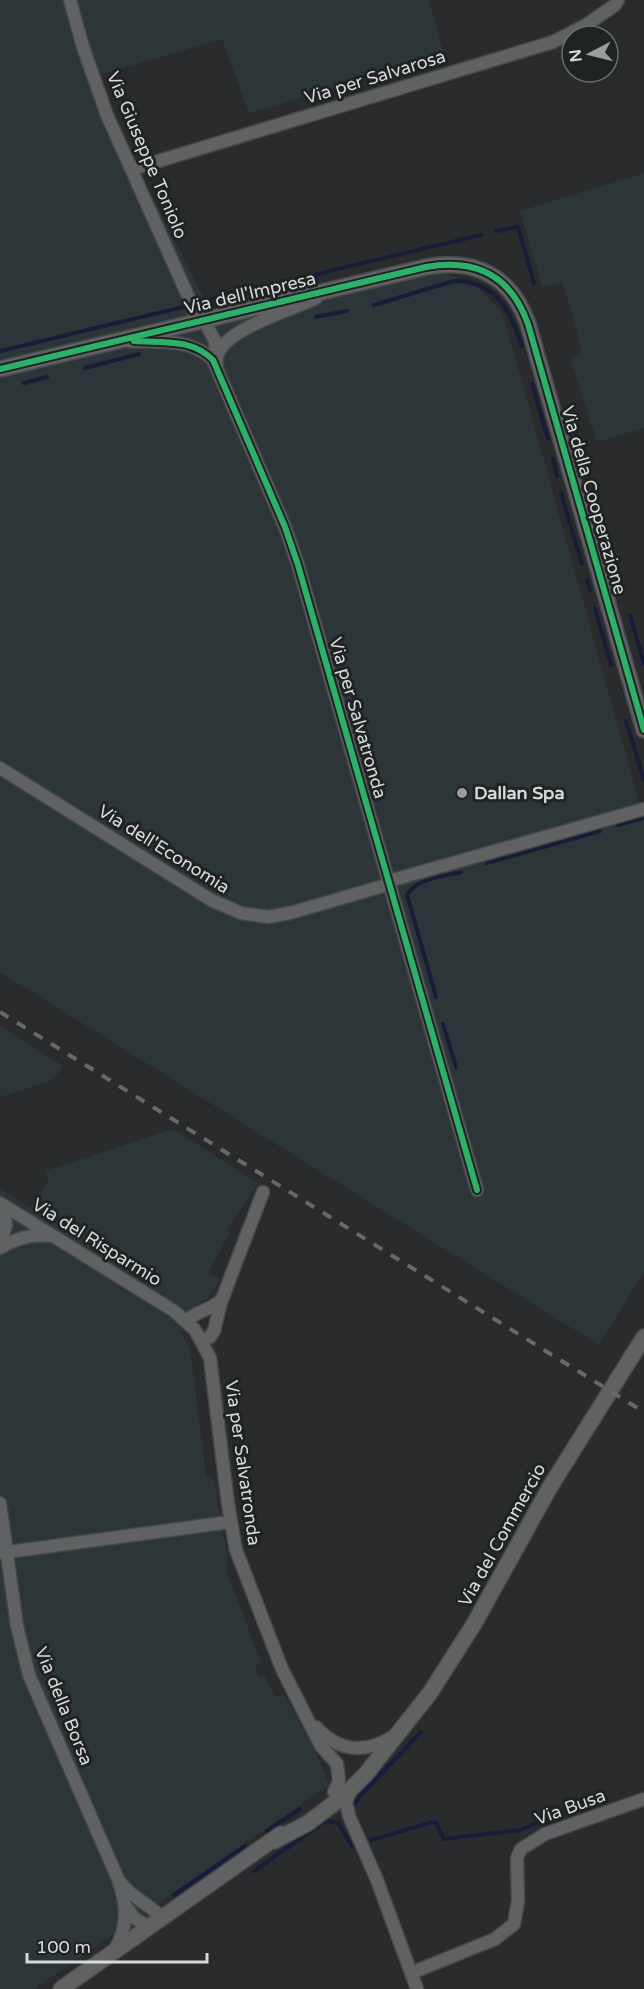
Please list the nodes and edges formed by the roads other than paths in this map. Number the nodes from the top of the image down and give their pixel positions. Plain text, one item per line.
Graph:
1 (70, 0) edge
2 (618, 0) edge
3 (132, 169) junction
4 (504, 284) joint
5 (326, 291) junction
6 (200, 321) junction
7 (118, 339) junction
8 (214, 359) junction
9 (0, 369) edge
10 (644, 730) edge
11 (0, 768) edge
12 (644, 809) edge
13 (390, 882) junction
14 (477, 1190) dead end
15 (263, 1192) dead end
16 (2, 1204) edge
17 (58, 1239) junction
18 (0, 1246) edge
19 (223, 1297) junction
20 (174, 1311) joint
21 (187, 1321) junction
22 (644, 1337) edge
23 (202, 1341) junction
24 (0, 1503) edge
25 (230, 1522) junction
26 (3, 1553) edge
27 (309, 1719) junction
28 (392, 1739) junction
29 (350, 1791) junction
30 (334, 1792) junction
31 (644, 1799) edge
32 (326, 1810) junction
33 (354, 1827) junction
34 (274, 1841) junction
35 (118, 1879) junction
36 (125, 1905) junction
37 (156, 1923) junction
38 (113, 1953) junction
39 (411, 1973) junction
40 (61, 1989) edge
41 (417, 1989) edge

1 - 3 street, Via Giuseppe Toniolo
2 - 3 street, Via per Salvarosa
3 - 6 street, Via Giuseppe Toniolo
4 - 5 street, Via dell'Impresa
4 - 10 street, Via della Cooperazione
5 - 6 street, Via dell'Impresa
5 - 8 street
6 - 7 street, Via dell'Impresa
6 - 8 street, Via per Salvatronda
7 - 8 street
7 - 9 street, Via dell'Impresa
8 - 13 street, Via per Salvatronda
11 - 13 street, Via dell'Economia
12 - 13 street, Via dell'Economia
13 - 14 street, Via per Salvatronda
15 - 19 street
16 - 17 street, Via del Risparmio
16 - 18 street
17 - 18 street
17 - 20 street, Via del Risparmio
19 - 21 street
19 - 23 street
20 - 21 street, Via per Salvatronda
21 - 23 street, Via per Salvatronda
22 - 28 street, Via del Commercio
23 - 25 street, Via per Salvatronda
24 - 26 street, Via della Borsa
25 - 26 street
25 - 27 street, Via per Salvatronda
26 - 35 street, Via della Borsa
27 - 28 street, Via per Salvatronda
27 - 30 street, Via per Salvatronda
28 - 29 street, Via del Commercio
28 - 30 street, Via del Commercio
29 - 32 street, Via del Commercio
29 - 33 street
30 - 34 street, Via del Commercio
31 - 39 street, Via Busa
32 - 33 street
32 - 34 street, Via del Commercio
33 - 39 street
34 - 37 street, Via del Commercio
35 - 36 street, Via della Borsa
35 - 37 street, Via della Borsa
36 - 37 street
36 - 38 street, Via della Borsa
37 - 38 street, Via del Commercio
38 - 40 street, Via del Commercio
39 - 41 street

